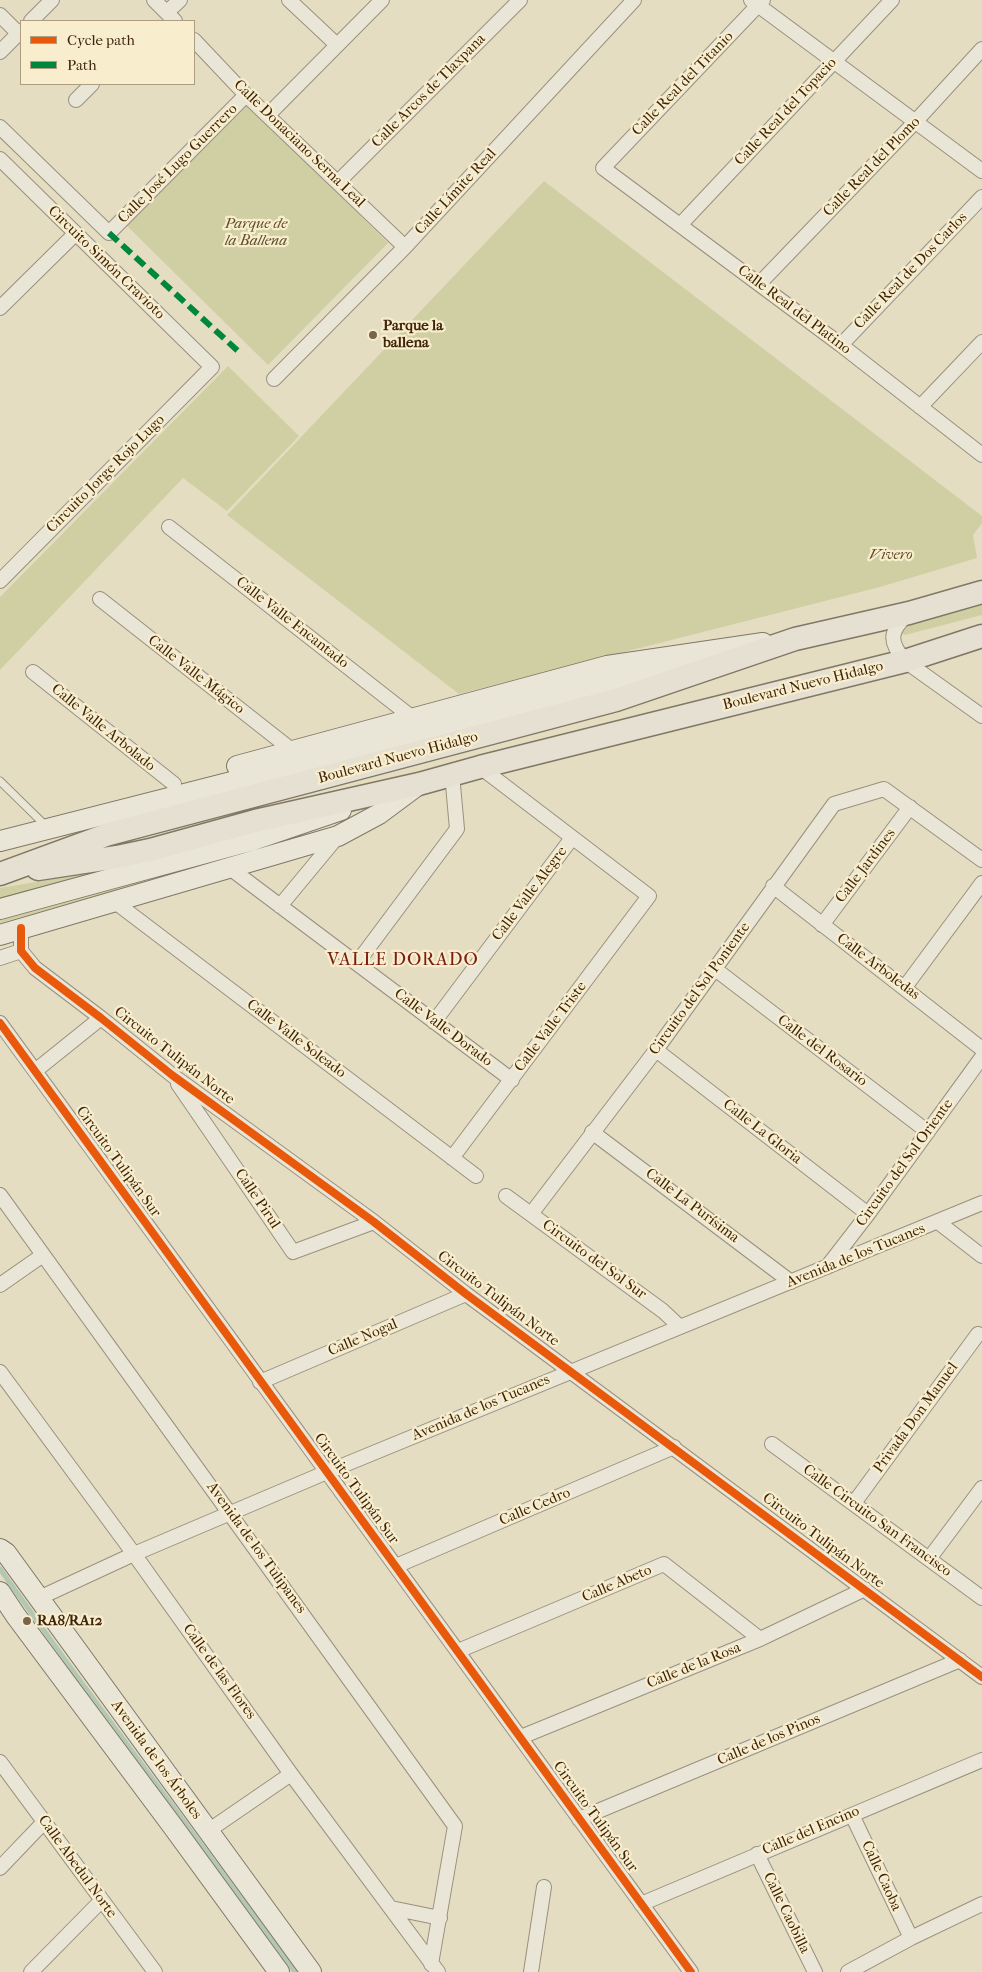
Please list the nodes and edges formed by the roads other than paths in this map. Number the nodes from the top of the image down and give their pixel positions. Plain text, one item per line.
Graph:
1 (52, 0) edge
2 (154, 0) edge
3 (180, 0) edge
4 (289, 0) edge
5 (382, 0) edge
6 (520, 0) edge
7 (634, 0) edge
8 (892, 0) edge
9 (757, 2) edge
10 (0, 15) edge
11 (171, 17) edge
12 (33, 20) edge
13 (20, 32) edge
14 (195, 41) edge
15 (336, 45) junction
16 (982, 49) edge
17 (0, 52) edge
18 (834, 62) junction
19 (91, 85) edge
20 (246, 95) junction
21 (76, 100) dead end
22 (268, 115) junction
23 (916, 122) junction
24 (0, 127) edge
25 (0, 159) edge
26 (603, 168) joint
27 (982, 171) edge
28 (338, 182) junction
29 (982, 197) edge
30 (681, 224) junction
31 (109, 233) joint
32 (75, 234) junction
33 (405, 247) junction
34 (760, 284) junction
35 (0, 308) edge
36 (982, 342) edge
37 (841, 345) junction
38 (212, 367) joint
39 (274, 379) dead end
40 (920, 407) junction
41 (982, 455) edge
42 (169, 527) dead end
43 (0, 581) edge
44 (982, 592) edge
45 (100, 599) dead end
46 (909, 613) junction
47 (982, 636) edge
48 (795, 639) junction
49 (905, 660) junction
50 (33, 672) dead end
51 (982, 716) edge
52 (414, 719) junction
53 (293, 751) junction
54 (480, 766) junction
55 (452, 774) junction
56 (0, 780) edge
57 (174, 784) junction
58 (420, 784) junction
59 (910, 807) junction
60 (49, 829) junction
61 (338, 836) junction
62 (572, 838) junction
63 (1, 840) edge
64 (982, 860) edge
65 (231, 869) junction
66 (0, 875) edge
67 (982, 882) edge
68 (773, 886) junction
69 (115, 902) junction
70 (280, 906) junction
71 (0, 909) edge
72 (822, 925) junction
73 (21, 928) junction
74 (0, 934) edge
75 (20, 951) junction
76 (0, 958) edge
77 (358, 963) junction
78 (715, 969) junction
79 (905, 987) junction
80 (101, 1018) junction
81 (434, 1022) junction
82 (0, 1023) edge
83 (982, 1049) edge
84 (656, 1050) junction
85 (982, 1056) edge
86 (35, 1071) junction
87 (172, 1075) junction
88 (512, 1080) junction
89 (592, 1132) junction
90 (928, 1132) junction
91 (452, 1158) junction
92 (476, 1176) dead end
93 (0, 1195) edge
94 (506, 1196) dead end
95 (982, 1203) edge
96 (531, 1214) junction
97 (868, 1214) junction
98 (374, 1222) junction
99 (938, 1222) junction
100 (977, 1252) edge
101 (43, 1255) junction
102 (826, 1268) junction
103 (791, 1282) junction
104 (0, 1285) edge
105 (466, 1294) junction
106 (680, 1327) junction
107 (978, 1334) dead end
108 (571, 1370) junction
109 (0, 1372) edge
110 (260, 1382) junction
111 (772, 1444) dead end
112 (674, 1447) junction
113 (327, 1472) junction
114 (982, 1488) edge
115 (854, 1503) junction
116 (231, 1514) junction
117 (0, 1549) edge
118 (134, 1554) junction
119 (928, 1559) junction
120 (396, 1566) junction
121 (866, 1589) junction
122 (0, 1592) edge
123 (39, 1598) junction
124 (982, 1598) edge
125 (8, 1621) edge
126 (760, 1639) junction
127 (458, 1651) junction
128 (960, 1660) junction
129 (982, 1677) edge
130 (521, 1737) junction
131 (982, 1760) edge
132 (0, 1762) edge
133 (291, 1774) junction
134 (852, 1815) junction
135 (579, 1819) junction
136 (44, 1822) junction
137 (208, 1831) junction
138 (757, 1854) junction
139 (0, 1868) edge
140 (544, 1887) dead end
141 (101, 1901) junction
142 (641, 1904) junction
143 (982, 1904) edge
144 (391, 1908) junction
145 (440, 1918) junction
146 (910, 1938) junction
147 (435, 1968) edge
148 (32, 1972) edge
149 (155, 1972) edge
150 (278, 1972) edge
151 (311, 1972) edge
152 (531, 1972) edge
153 (691, 1972) edge
154 (815, 1972) edge
155 (848, 1972) edge

1 - 12 street
2 - 11 street
3 - 11 street
4 - 15 street
5 - 15 street
6 - 28 street, Calle Arcos de Tlaxpana
7 - 33 street, Calle Límite Real
8 - 18 street, Calle Real del Topacio
9 - 18 street
9 - 26 street, Calle Real del Titanio
10 - 13 street
13 - 17 street
14 - 20 street, Calle Donaciano Serna Leal
15 - 22 street
16 - 23 street, Calle Real del Plomo
18 - 23 street
18 - 30 street, Calle Real del Topacio
19 - 21 street
20 - 22 street, Calle Donaciano Serna Leal
20 - 31 street, Calle José Lugo Guerrero
22 - 28 street, Calle Donaciano Serna Leal
23 - 27 street
23 - 34 street, Calle Real del Plomo
24 - 31 street, Circuito Simón Cravioto
25 - 32 street, Circuito Simón Cravioto
26 - 30 street, Calle Real del Platino
28 - 33 street, Calle Donaciano Serna Leal
29 - 37 street, Calle Real de Dos Carlos
30 - 34 street, Calle Real del Platino
32 - 35 street
32 - 38 street, Circuito Simón Cravioto
33 - 39 street, Calle Límite Real
34 - 37 street, Calle Real del Platino
36 - 40 street
37 - 40 street, Calle Real del Platino
38 - 43 street, Circuito Jorge Rojo Lugo
40 - 41 street, Calle Real del Platino
42 - 52 street, Calle Valle Encantado
44 - 46 main road, Boulevard Nuevo Hidalgo
45 - 53 street, Calle Valle Mágico
46 - 48 main road, Boulevard Nuevo Hidalgo
46 - 49 street
47 - 49 main road, Boulevard Nuevo Hidalgo
48 - 52 main road, Boulevard Nuevo Hidalgo
48 - 60 main road, Boulevard Nuevo Hidalgo
48 - 66 main road, Boulevard Nuevo Hidalgo
49 - 51 street
49 - 54 main road, Boulevard Nuevo Hidalgo
50 - 57 street, Calle Valle Arbolado
52 - 53 main road, Boulevard Nuevo Hidalgo
53 - 57 main road, Boulevard Nuevo Hidalgo
54 - 55 main road, Boulevard Nuevo Hidalgo
54 - 62 street
55 - 58 main road, Boulevard Nuevo Hidalgo
55 - 77 street
56 - 60 lane
57 - 60 main road, Boulevard Nuevo Hidalgo
58 - 61 main road
58 - 66 main road, Boulevard Nuevo Hidalgo
58 - 71 main road, Boulevard Nuevo Hidalgo
59 - 64 street
59 - 68 street, Circuito del Sol Poniente
59 - 72 street, Calle Jardines
60 - 63 main road, Boulevard Nuevo Hidalgo
61 - 65 main road
61 - 70 street
62 - 81 street, Calle Valle Alegre
62 - 88 street, Calle Valle Triste
65 - 69 main road
65 - 70 street, Calle Valle Dorado
67 - 79 street
68 - 72 street, Calle Arboledas
68 - 78 street, Circuito del Sol Poniente
69 - 73 main road
69 - 91 street, Calle Valle Soleado
70 - 77 street, Calle Valle Dorado
72 - 79 street, Calle Arboledas
73 - 74 main road
73 - 75 street
75 - 76 street
75 - 80 street, Circuito Tulipán Norte
77 - 81 street, Calle Valle Dorado
78 - 84 street, Circuito del Sol Poniente
78 - 90 street, Calle del Rosario
79 - 83 street, Calle Arboledas
80 - 86 street
80 - 87 street, Circuito Tulipán Norte
81 - 88 street, Calle Valle Dorado
82 - 86 street, Circuito Tulipán Sur
84 - 89 street, Circuito del Sol Poniente
84 - 97 street, Calle La Gloria
85 - 90 street, Circuito del Sol Oriente
86 - 110 street, Circuito Tulipán Sur
87 - 98 street, Circuito Tulipán Norte
87 - 98 street, Calle Pirul
88 - 91 street, Calle Valle Triste
89 - 96 street, Circuito del Sol Poniente
89 - 103 street, Calle La Purísima
90 - 97 street, Circuito del Sol Oriente
91 - 92 street, Calle Valle Soleado
93 - 101 street, Avenida de los Tulipanes
94 - 96 street, Circuito del Sol Sur
95 - 99 street, Avenida de los Tucanes
96 - 106 street, Circuito del Sol Sur
97 - 102 street, Circuito del Sol Oriente
98 - 105 street, Circuito Tulipán Norte
99 - 100 street
99 - 102 street, Avenida de los Tucanes
101 - 104 street
101 - 116 street, Avenida de los Tulipanes
102 - 103 street, Avenida de los Tucanes
103 - 106 street, Avenida de los Tucanes
105 - 108 street, Circuito Tulipán Norte
105 - 110 street, Calle Nogal
106 - 108 street, Avenida de los Tucanes
107 - 115 street, Privada Don Manuel
108 - 112 street, Circuito Tulipán Norte
108 - 113 street, Avenida de los Tucanes
109 - 118 street, Calle de las Flores
110 - 113 street, Circuito Tulipán Sur
111 - 115 street, Calle Circuito San Francisco
112 - 120 street, Calle Cedro
112 - 121 street, Circuito Tulipán Norte
113 - 116 street, Avenida de los Tucanes
113 - 120 street, Circuito Tulipán Sur
114 - 119 street
115 - 119 street, Calle Circuito San Francisco
116 - 118 street, Avenida de los Tucanes
116 - 145 street, Avenida de los Tulipanes
117 - 123 main road, Avenida de los Árboles
118 - 123 street, Avenida de los Tucanes
118 - 133 street, Calle de las Flores
119 - 124 street, Calle Circuito San Francisco
120 - 127 street, Circuito Tulipán Sur
121 - 126 street, Calle de la Rosa
121 - 128 street, Circuito Tulipán Norte
122 - 125 main road, Avenida de los Árboles
123 - 137 main road, Avenida de los Árboles
125 - 150 main road, Avenida de los Árboles
126 - 127 street, Calle Abeto
126 - 130 street, Calle de la Rosa
127 - 130 street, Circuito Tulipán Sur
128 - 129 street, Circuito Tulipán Norte
128 - 135 street, Calle de los Pinos
130 - 135 street, Circuito Tulipán Sur
131 - 134 street, Calle del Encino
132 - 136 street, Calle Abedul Norte
133 - 137 street
133 - 144 street, Calle de las Flores
134 - 138 street, Calle del Encino
134 - 146 street, Calle Caoba
135 - 142 street, Circuito Tulipán Sur
136 - 139 street
136 - 141 street, Calle Abedul Norte
137 - 151 main road, Avenida de los Árboles
138 - 142 street, Calle del Encino
138 - 154 street, Calle Caobilla
140 - 152 street
141 - 148 street
141 - 149 street, Calle Abedul Norte
142 - 153 street, Circuito Tulipán Sur
143 - 146 street
144 - 145 street
144 - 147 street, Calle de las Flores
145 - 147 street, Avenida de los Tulipanes
146 - 155 street

